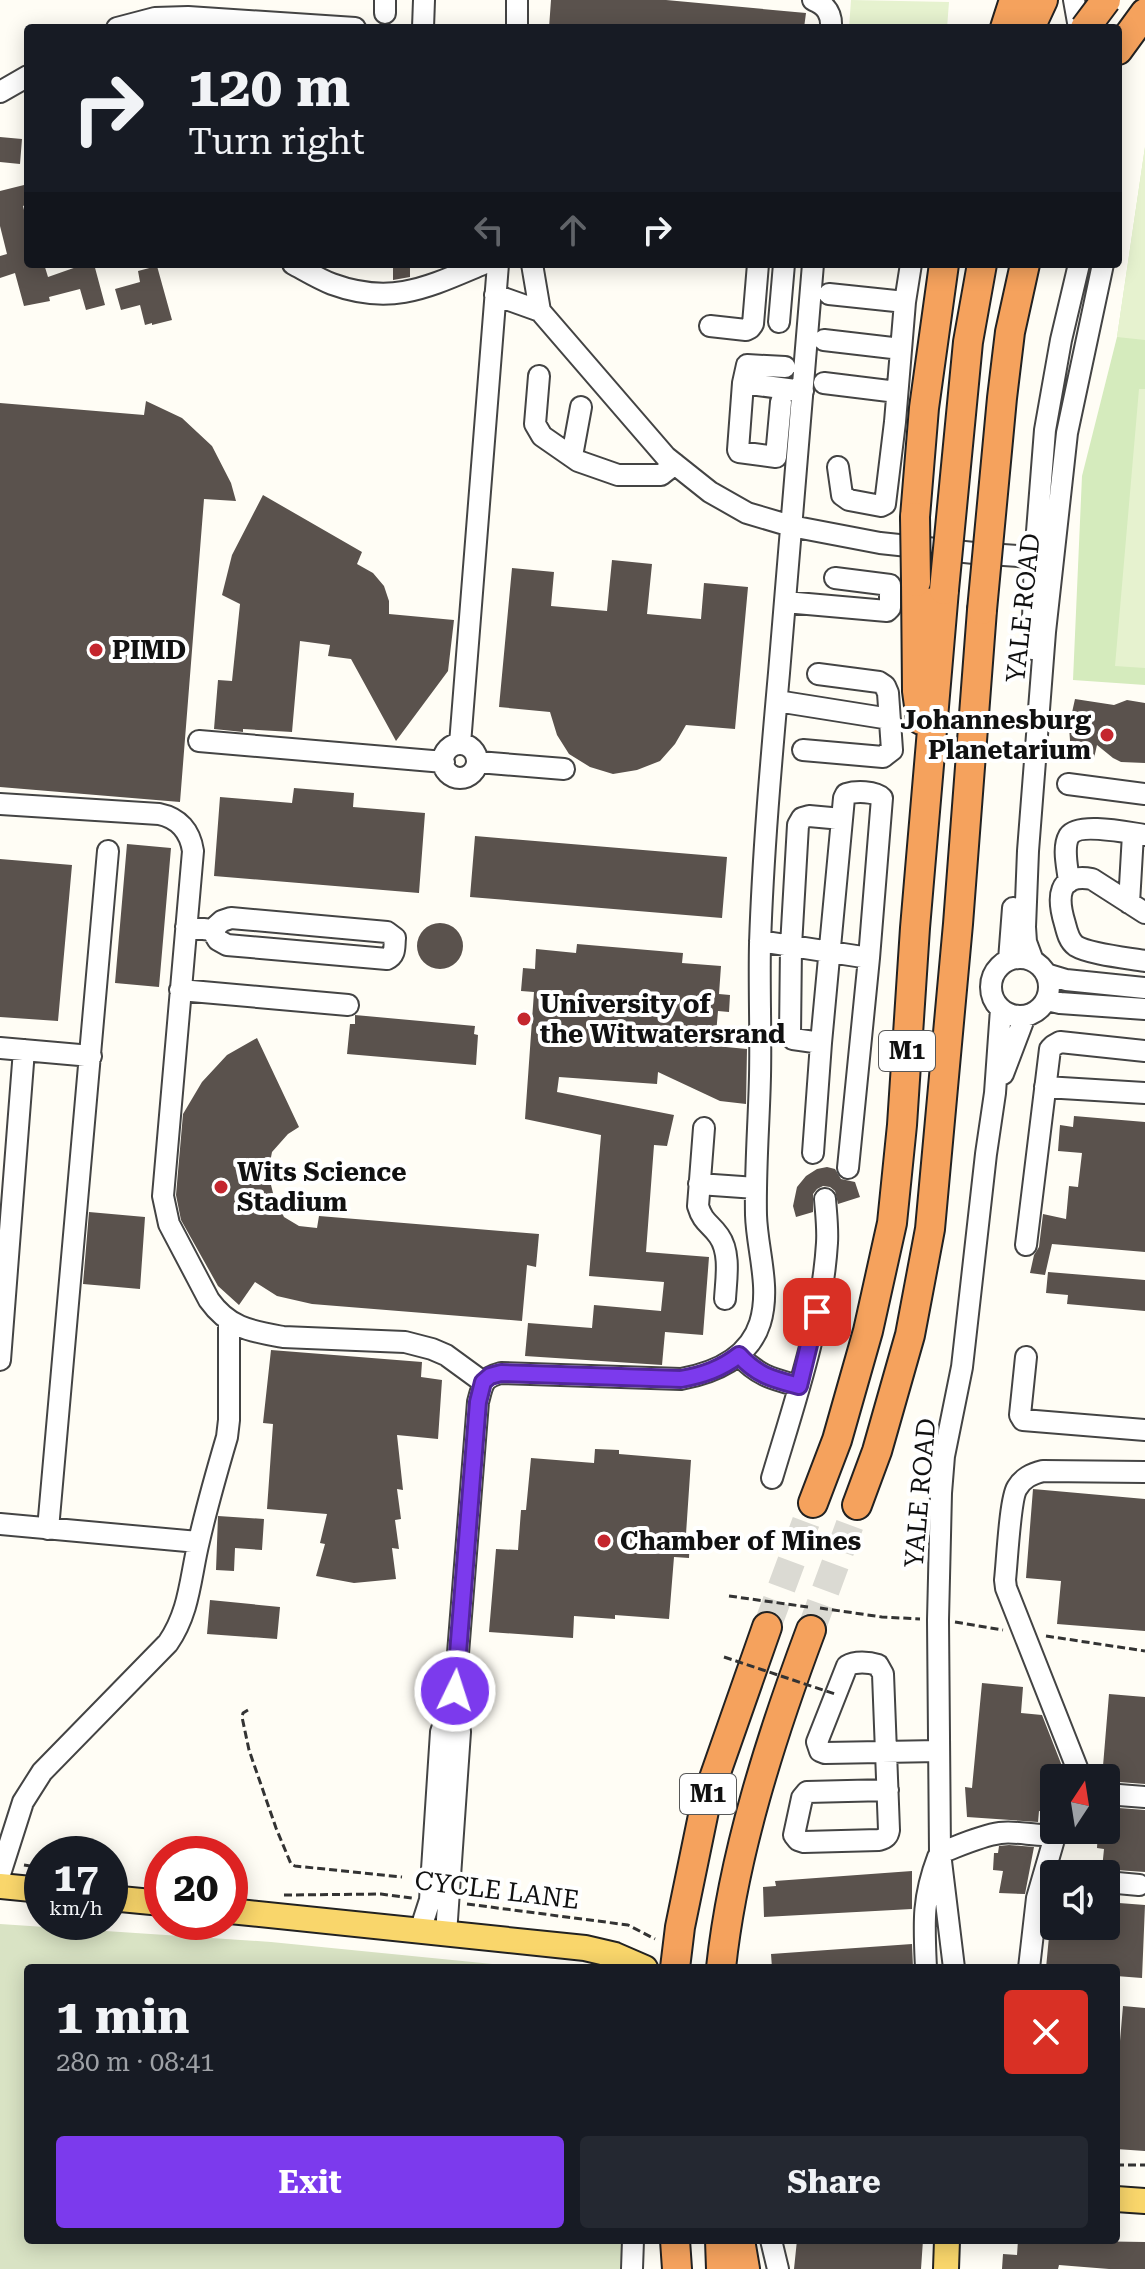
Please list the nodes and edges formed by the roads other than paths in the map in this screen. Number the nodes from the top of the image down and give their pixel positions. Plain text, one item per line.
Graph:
1 (424, 0) edge
2 (517, 0) edge
3 (813, 0) edge
4 (1014, 0) edge
5 (1043, 0) edge
6 (1074, 0) edge
7 (1094, 0) edge
8 (1106, 0) edge
9 (1145, 13) edge
10 (132, 24) edge
11 (294, 24) edge
12 (423, 24) edge
13 (517, 24) edge
14 (830, 24) edge
15 (1006, 24) edge
16 (1032, 24) edge
17 (1078, 24) edge
18 (1088, 24) edge
19 (1098, 24) edge
20 (1122, 45) edge
21 (24, 78) edge
22 (0, 92) edge
23 (301, 268) edge
24 (473, 268) edge
25 (498, 268) edge
26 (533, 268) edge
27 (758, 268) edge
28 (784, 268) edge
29 (813, 268) edge
30 (910, 268) edge
31 (943, 268) edge
32 (981, 268) edge
33 (1024, 268) edge
34 (1078, 268) edge
35 (1102, 268) edge
36 (829, 294) dead end
37 (495, 295) junction
38 (905, 302) junction
39 (540, 311) junction
40 (779, 322) dead end
41 (710, 326) dead end
42 (824, 340) dead end
43 (901, 349) junction
44 (785, 367) dead end
45 (539, 376) dead end
46 (743, 383) junction
47 (824, 383) dead end
48 (803, 391) junction
49 (897, 392) junction
50 (781, 402) dead end
51 (581, 407) dead end
52 (572, 456) junction
53 (675, 464) junction
54 (838, 467) dead end
55 (791, 526) junction
56 (1045, 558) junction
57 (835, 578) dead end
58 (785, 602) junction
59 (818, 674) dead end
60 (777, 701) junction
61 (890, 719) junction
62 (1032, 725) junction
63 (199, 741) dead end
64 (460, 744) junction
65 (803, 750) dead end
66 (929, 760) junction
67 (444, 762) junction
68 (478, 762) junction
69 (564, 769) dead end
70 (1068, 784) dead end
71 (1145, 794) edge
72 (0, 804) edge
73 (842, 819) junction
74 (1139, 835) edge
75 (108, 851) dead end
76 (1069, 882) junction
77 (1137, 908) edge
78 (186, 927) junction
79 (212, 930) junction
80 (760, 941) junction
81 (791, 946) junction
82 (830, 952) junction
83 (869, 958) junction
84 (1009, 960) junction
85 (1145, 961) edge
86 (1039, 967) junction
87 (1145, 988) edge
88 (180, 990) junction
89 (1047, 1000) junction
90 (348, 1005) dead end
91 (1001, 1009) junction
92 (1145, 1009) edge
93 (1025, 1016) junction
94 (821, 1043) junction
95 (0, 1048) edge
96 (24, 1050) junction
97 (1145, 1051) edge
98 (91, 1056) junction
99 (1045, 1087) junction
100 (995, 1093) junction
101 (1145, 1093) edge
102 (704, 1128) dead end
103 (813, 1153) dead end
104 (848, 1168) dead end
105 (699, 1184) junction
106 (756, 1188) junction
107 (825, 1199) dead end
108 (1026, 1245) dead end
109 (725, 1299) dead end
110 (229, 1322) junction
111 (739, 1355) junction
112 (1026, 1357) dead end
113 (0, 1360) edge
114 (483, 1382) junction
115 (799, 1386) junction
116 (1145, 1430) edge
117 (1144, 1473) edge
118 (772, 1478) dead end
119 (813, 1503) tunnel mouth
120 (857, 1505) tunnel mouth
121 (0, 1524) edge
122 (48, 1529) junction
123 (198, 1542) junction
124 (767, 1627) tunnel mouth
125 (811, 1630) tunnel mouth
126 (939, 1751) junction
127 (887, 1752) junction
128 (1075, 1764) edge
129 (888, 1790) junction
130 (1120, 1795) edge
131 (1145, 1797) edge
132 (1040, 1833) edge
133 (940, 1853) junction
134 (0, 1874) edge
135 (1120, 1883) edge
136 (1139, 1885) dead end
137 (0, 1886) edge
138 (24, 1888) edge
139 (1040, 1896) edge
140 (439, 1901) junction
141 (248, 1913) edge
142 (420, 1931) junction
143 (446, 1934) junction
144 (676, 1960) edge
145 (636, 1964) edge
146 (721, 1964) edge
147 (926, 1964) edge
148 (954, 1964) edge
149 (1029, 1964) edge
150 (1120, 2199) edge
151 (1145, 2201) edge
152 (633, 2244) edge
153 (663, 2244) edge
154 (675, 2244) edge
155 (720, 2244) edge
156 (741, 2244) edge
157 (772, 2244) edge
158 (947, 2244) edge
159 (632, 2269) edge
160 (664, 2269) edge
161 (677, 2269) edge
162 (721, 2269) edge
163 (745, 2269) edge
164 (778, 2269) edge
165 (946, 2269) edge

1 - 12 street
2 - 13 street
3 - 14 street
4 - 15 highway
5 - 16 highway
6 - 17 street
7 - 19 street
8 - 18 highway, bridge
9 - 20 highway
10 - 11 street
21 - 22 street
23 - 24 street
25 - 37 street
26 - 39 street
27 - 41 street
28 - 40 street
29 - 48 street
30 - 38 street
31 - 66 highway, bridge
32 - 66 highway, M1, bridge
33 - 120 highway, M1, bridge
34 - 56 street, YALE ROAD
35 - 56 street, YALE ROAD
36 - 38 street
37 - 39 street
37 - 64 street
38 - 43 street
39 - 53 street
42 - 43 street
43 - 49 street
44 - 46 street
45 - 52 street
46 - 48 street
46 - 50 street
47 - 49 street
48 - 55 street
49 - 54 street
51 - 52 street
52 - 53 street
53 - 55 street
55 - 56 street
55 - 58 street
56 - 62 street, YALE ROAD
57 - 58 street
58 - 60 street
59 - 61 street
60 - 61 street
60 - 80 street
61 - 65 street
62 - 84 street, YALE ROAD
62 - 86 street, YALE ROAD
63 - 67 street
64 - 67 street
64 - 68 street
66 - 119 highway, M1
67 - 68 street
68 - 69 street
70 - 71 street
72 - 78 street
73 - 81 street
73 - 82 street
73 - 83 street
74 - 76 street
74 - 77 street
75 - 98 street
76 - 77 street
76 - 85 street
78 - 79 street
78 - 88 street
79 - 79 street
80 - 81 street
80 - 106 street
81 - 82 street
81 - 94 street
82 - 83 street
82 - 94 street
83 - 104 street
84 - 86 street
84 - 91 street
86 - 87 street
86 - 89 street
88 - 90 street
88 - 110 street
89 - 92 street
89 - 93 street
91 - 93 street
91 - 100 street, YALE ROAD
93 - 100 street, YALE ROAD
94 - 103 street
95 - 96 street
96 - 98 street
96 - 113 street
97 - 99 street
98 - 122 street
99 - 101 street
99 - 108 street
100 - 126 street, YALE ROAD
102 - 105 street
105 - 106 street
105 - 109 street
106 - 111 street
107 - 115 street
110 - 114 street
110 - 123 street
111 - 114 street
111 - 115 street
112 - 116 street
114 - 140 street
115 - 118 street
117 - 128 street
121 - 122 street
122 - 123 street
123 - 134 street
124 - 144 highway, M1
125 - 146 highway, M1
126 - 127 street
126 - 133 street, YALE ROAD
127 - 127 street
127 - 129 street
129 - 129 street
130 - 131 street
132 - 133 street
133 - 147 street, YALE ROAD
133 - 148 street, YALE ROAD
135 - 136 street
137 - 138 main road
139 - 149 street
140 - 142 street
140 - 143 street
141 - 142 main road
142 - 143 main road
143 - 145 main road
150 - 151 main road
152 - 159 street
153 - 160 highway
154 - 161 highway
155 - 162 highway
156 - 163 highway
157 - 164 street
158 - 165 main road

